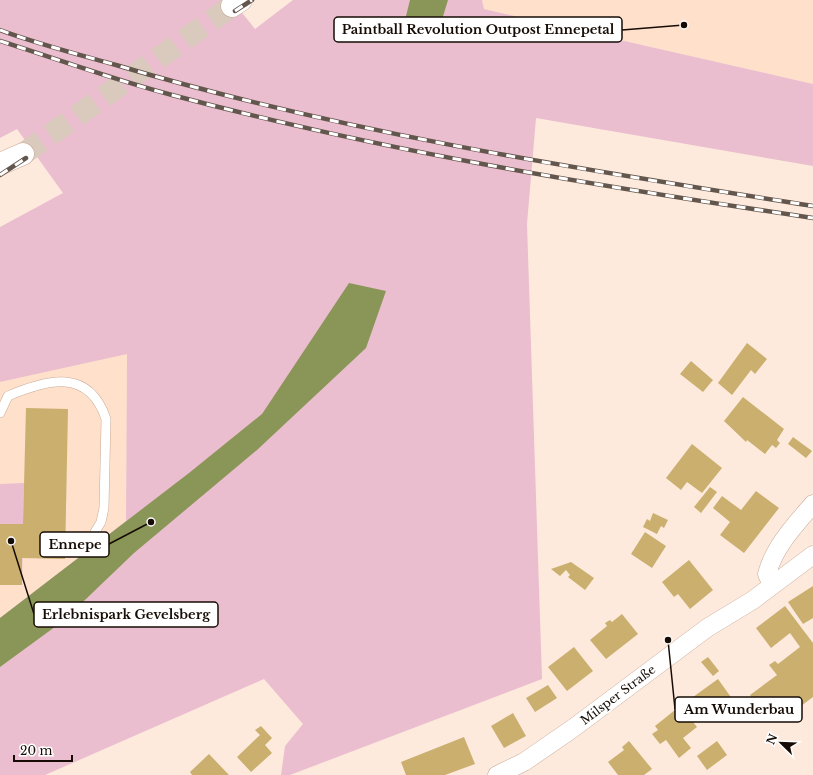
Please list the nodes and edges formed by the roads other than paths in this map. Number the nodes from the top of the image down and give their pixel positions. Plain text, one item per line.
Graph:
1 (23, 154) tunnel mouth
2 (0, 164) edge
3 (0, 413) edge
4 (813, 504) edge
5 (95, 532) dead end
6 (813, 554) edge
7 (772, 585) junction
8 (497, 775) edge

1 - 2 main road
3 - 5 lane
4 - 7 street
6 - 7 street, Milsper Straße
7 - 8 street, Milsper Straße

